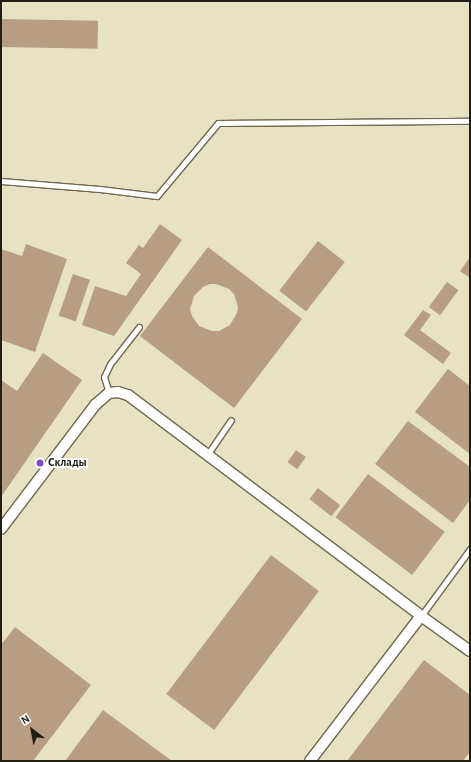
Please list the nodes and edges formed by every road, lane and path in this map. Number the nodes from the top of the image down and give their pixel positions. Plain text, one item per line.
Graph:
1 (470, 121) edge
2 (1, 181) edge
3 (139, 328) dead end
4 (110, 393) junction
5 (231, 420) dead end
6 (207, 455) junction
7 (1, 529) edge
8 (470, 549) edge
9 (421, 616) junction
10 (470, 650) edge
11 (310, 761) edge

1 - 2 lane
3 - 4 lane
4 - 6 street
4 - 7 street
5 - 6 lane
6 - 9 street
8 - 9 lane
9 - 10 street
9 - 11 street

